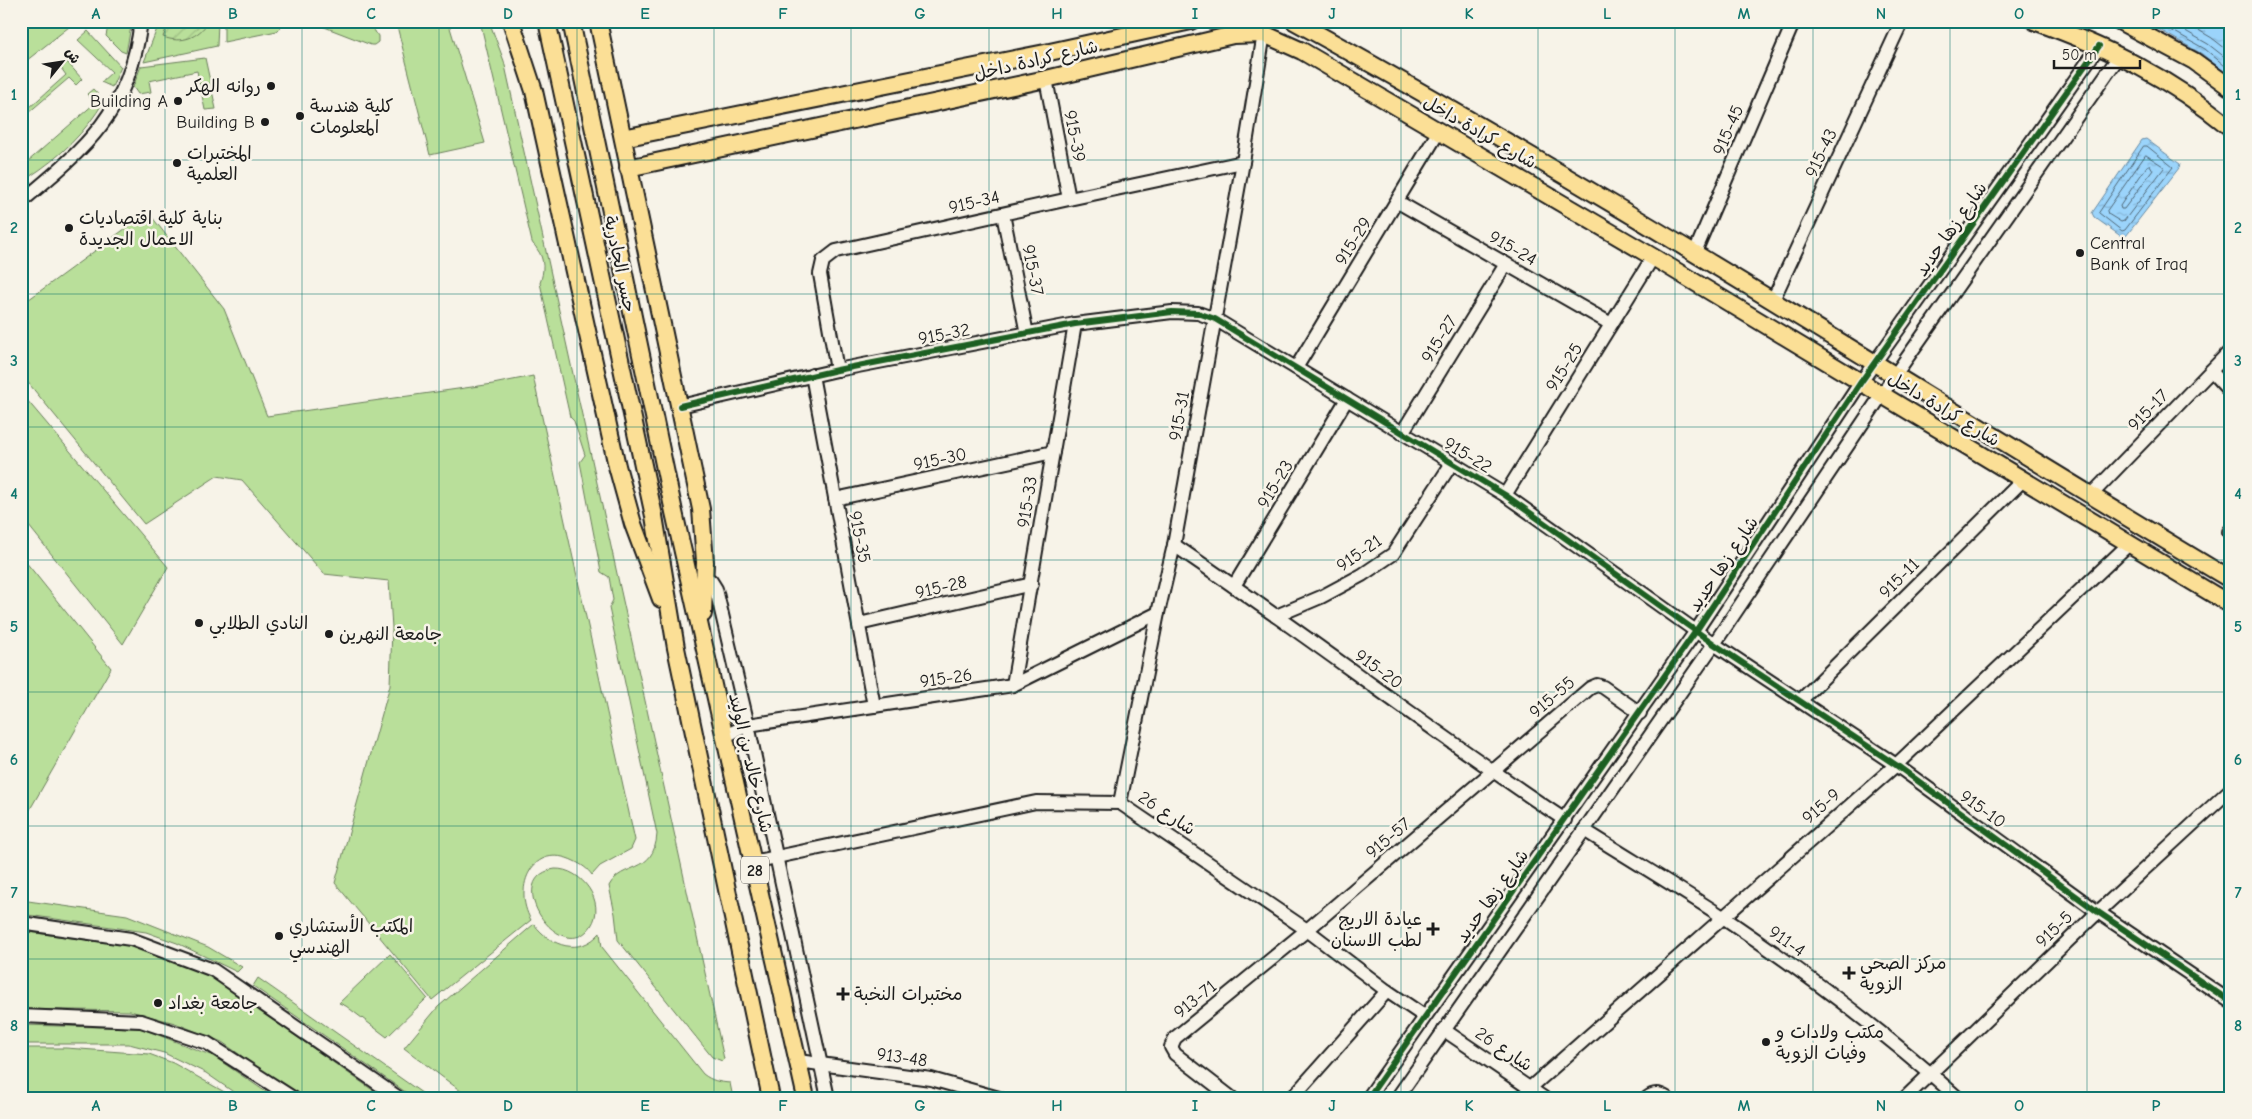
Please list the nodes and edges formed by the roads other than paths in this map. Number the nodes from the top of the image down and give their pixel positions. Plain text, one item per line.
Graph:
1 (141, 21) edge
2 (512, 21) edge
3 (547, 21) edge
4 (571, 21) edge
5 (598, 21) edge
6 (1191, 21) edge
7 (1294, 21) edge
8 (1794, 21) edge
9 (1902, 21) edge
10 (2034, 21) edge
11 (2119, 21) edge
12 (1265, 28) edge
13 (2099, 46) junction
14 (2120, 55) junction
15 (1046, 79) junction
16 (2231, 88) edge
17 (2231, 128) edge
18 (1440, 132) junction
19 (623, 138) junction
20 (1243, 162) junction
21 (628, 168) junction
22 (1069, 199) junction
23 (21, 202) edge
24 (1398, 202) junction
25 (1003, 214) junction
26 (1695, 252) junction
27 (1654, 257) junction
28 (1506, 264) junction
29 (1773, 300) junction
30 (1215, 319) junction
31 (1075, 324) junction
32 (1612, 324) junction
33 (1027, 334) junction
34 (2231, 350) edge
35 (1875, 363) junction
36 (1296, 368) junction
37 (837, 370) junction
38 (2211, 371) junction
39 (812, 375) junction
40 (1895, 375) junction
41 (1861, 382) junction
42 (2231, 392) edge
43 (1882, 395) junction
44 (1347, 399) junction
45 (680, 406) junction
46 (1402, 433) junction
47 (1053, 452) junction
48 (1452, 463) junction
49 (2023, 480) junction
50 (1505, 495) junction
51 (2091, 495) junction
52 (835, 499) junction
53 (2130, 520) junction
54 (2124, 541) junction
55 (1174, 545) junction
56 (705, 577) junction
57 (2231, 580) edge
58 (1032, 584) junction
59 (1234, 586) junction
60 (2231, 604) edge
61 (1158, 613) junction
62 (1276, 616) junction
63 (859, 624) junction
64 (1696, 631) junction
65 (703, 642) junction
66 (1714, 644) junction
67 (676, 648) junction
68 (1013, 685) junction
69 (1800, 701) junction
70 (874, 706) junction
71 (1640, 712) junction
72 (748, 725) junction
73 (725, 736) junction
74 (1896, 764) junction
75 (1493, 772) junction
76 (2231, 790) edge
77 (1120, 803) junction
78 (1566, 820) junction
79 (1584, 830) junction
80 (776, 856) junction
81 (753, 862) junction
82 (2098, 912) junction
83 (1722, 917) junction
84 (21, 923) edge
85 (1307, 930) junction
86 (1386, 991) junction
87 (2231, 1002) edge
88 (21, 1016) edge
89 (1424, 1016) junction
90 (1444, 1030) junction
91 (798, 1061) junction
92 (820, 1063) junction
93 (1930, 1073) junction
94 (1530, 1088) junction
95 (293, 1098) edge
96 (399, 1098) edge
97 (770, 1098) edge
98 (806, 1098) edge
99 (828, 1098) edge
100 (999, 1098) edge
101 (1232, 1098) edge
102 (1292, 1098) edge
103 (1368, 1098) edge
104 (1397, 1098) edge
105 (1544, 1098) edge
106 (1647, 1098) edge
107 (1667, 1098) edge
108 (1905, 1098) edge
109 (1958, 1098) edge

1 - 23 street
2 - 67 main road
3 - 67 main road, جسر الجادرية
4 - 65 main road, جسر الجادرية
5 - 19 main road
6 - 19 main road, شارع كرادة داخل
7 - 26 main road, شارع كرادة داخل
8 - 26 street, 915-45
9 - 29 street, 915-43
10 - 13 main road
11 - 16 main road
12 - 15 main road, شارع كرادة داخل
12 - 18 main road, شارع كرادة داخل
12 - 20 street, 915-31
13 - 14 main road
13 - 35 street, شارع زها حديد
14 - 17 main road
14 - 40 street, شارع زها حديد
15 - 21 main road, شارع كرادة داخل
15 - 22 street, 915-39
18 - 24 street, 915-29
18 - 27 main road, شارع كرادة داخل
19 - 21 main road
20 - 22 street, 915-34
20 - 30 street, 915-31
21 - 45 main road
22 - 25 street, 915-34
24 - 28 street, 915-24
24 - 36 street, 915-29
25 - 33 street, 915-37
25 - 37 street, 915-34
26 - 29 main road, شارع كرادة داخل
27 - 32 street, 915-25
27 - 41 main road, شارع كرادة داخل
28 - 32 street, 915-24
28 - 46 street, 915-27
29 - 35 main road, شارع كرادة داخل
30 - 31 street, 915-32
30 - 36 street, 915-22
30 - 55 street, 915-31
31 - 33 street, 915-32
31 - 47 street, 915-33
32 - 50 street, 915-25
33 - 37 street, 915-32
34 - 38 street, 915-17
35 - 40 main road, شارع كرادة داخل
35 - 41 street, شارع زها حديد
36 - 44 street, 915-22
37 - 39 street, 915-32
38 - 42 street
38 - 51 street, 915-17
39 - 45 street, 915-32
39 - 52 street, 915-35
40 - 43 street, شارع زها حديد
40 - 51 main road, شارع كرادة داخل
41 - 43 main road, شارع كرادة داخل
41 - 64 street, شارع زها حديد
43 - 49 main road, شارع كرادة داخل
43 - 66 street, شارع زها حديد
44 - 46 street, 915-22
44 - 59 street, 915-23
45 - 56 main road
46 - 48 street, 915-22
47 - 52 street, 915-30
47 - 58 street, 915-33
48 - 50 street, 915-22
48 - 62 street, 915-21
49 - 54 main road, شارع كرادة داخل
49 - 69 street, 915-11
50 - 64 street, 915-22
51 - 53 main road, شارع كرادة داخل
52 - 63 street, 915-35
53 - 54 main road
53 - 57 main road, شارع كرادة داخل
54 - 60 main road, شارع كرادة داخل
54 - 74 street, 915-9
55 - 59 street, 915-20
55 - 61 street, 915-31
56 - 65 main road
56 - 72 street
58 - 63 street, 915-28
58 - 68 street, 915-33
59 - 62 street, 915-20
61 - 68 street, 915-26
61 - 77 street, 915-31
62 - 75 street, 915-20
63 - 70 street, 915-35
64 - 66 street, 915-22
64 - 71 street, شارع زها حديد
65 - 73 main road, شارع خالد بن الوليد / 28
66 - 69 street, 915-10
66 - 79 street, شارع زها حديد
67 - 97 main road, 28
68 - 70 street, 915-26
69 - 74 street, 915-10
70 - 72 street, 915-26
71 - 75 street, 915-55
71 - 78 street, شارع زها حديد
72 - 73 street, 915-26
72 - 80 street
73 - 81 main road, شارع خالد بن الوليد / 28
74 - 82 street, 915-10
74 - 83 street, 915-9
75 - 78 street, 915-20
75 - 85 street, 915-57
76 - 82 street, 915-5
77 - 80 street, شارع 26
77 - 85 street, شارع 26
78 - 89 street, شارع زها حديد
79 - 83 street, 911-4
79 - 90 street, شارع زها حديد
80 - 81 street, شارع 26
80 - 92 street
81 - 91 main road, شارع خالد بن الوليد / 28
82 - 87 street, 915-10
82 - 93 street, 915-5
83 - 93 street, 911-4
83 - 94 street, 915-9
84 - 96 street
85 - 86 street, شارع 26
85 - 101 street, 913-71
86 - 89 street, شارع 26
86 - 102 street
88 - 95 street
89 - 103 street, شارع زها حديد
90 - 94 street, شارع 26
90 - 104 street, شارع زها حديد
91 - 92 street, 913-48
91 - 98 main road, شارع خالد بن الوليد / 28
92 - 99 street
92 - 100 street, 913-48
93 - 108 street, 915-5
93 - 109 street, 911-4
94 - 105 street, شارع 26
106 - 107 street

